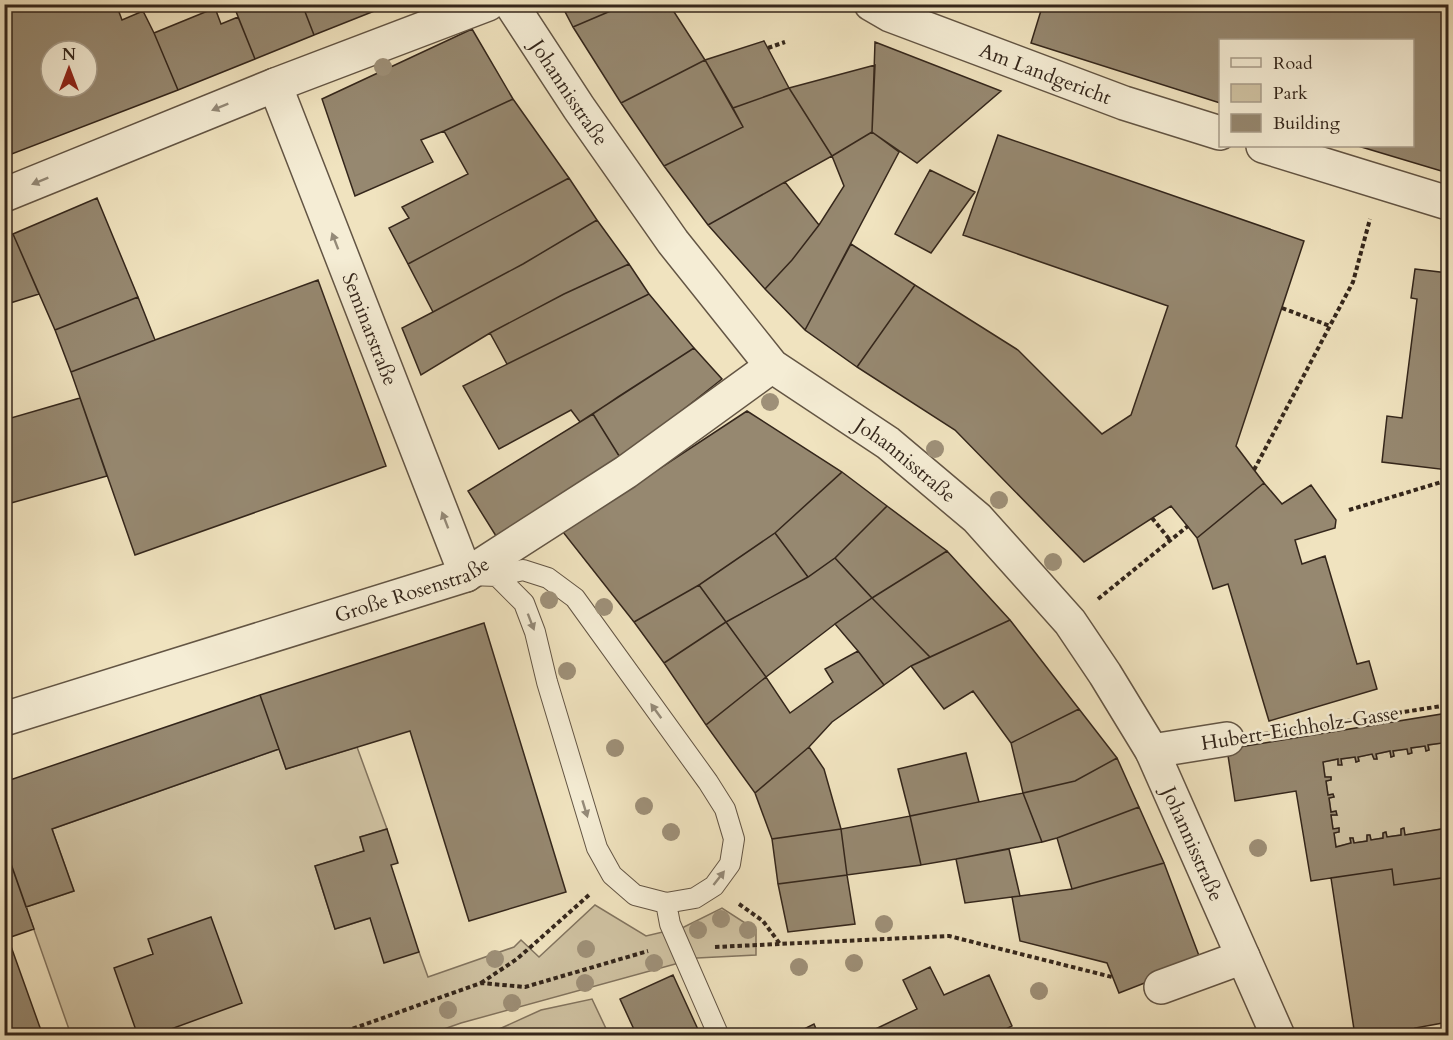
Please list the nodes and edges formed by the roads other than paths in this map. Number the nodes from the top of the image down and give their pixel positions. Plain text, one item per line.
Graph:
1 (488, 4) edge
2 (511, 4) edge
3 (872, 4) edge
4 (274, 85) junction
5 (1219, 132) edge
6 (1281, 148) edge
7 (4, 195) edge
8 (1449, 203) edge
9 (772, 366) junction
10 (481, 575) junction
11 (4, 719) edge
12 (1227, 740) road end
13 (1152, 751) junction
14 (666, 903) junction
15 (1243, 957) junction
16 (1161, 987) dead end
17 (718, 1034) dead end
18 (1278, 1035) edge

1 - 4 street
2 - 9 street, Johannisstraße
3 - 5 street, Am Landgericht
4 -> 7 street
10 -> 4 street, Seminarstraße
6 - 8 street
9 - 10 street, Große Rosenstraße
9 - 13 street, Johannisstraße
10 - 11 street, Große Rosenstraße
10 -> 14 lane
14 -> 10 lane
12 - 13 street, Hubert-Eichholz-Gasse
13 - 15 street, Johannisstraße
14 - 17 lane
15 - 16 street
15 - 18 street, Johannisstraße

